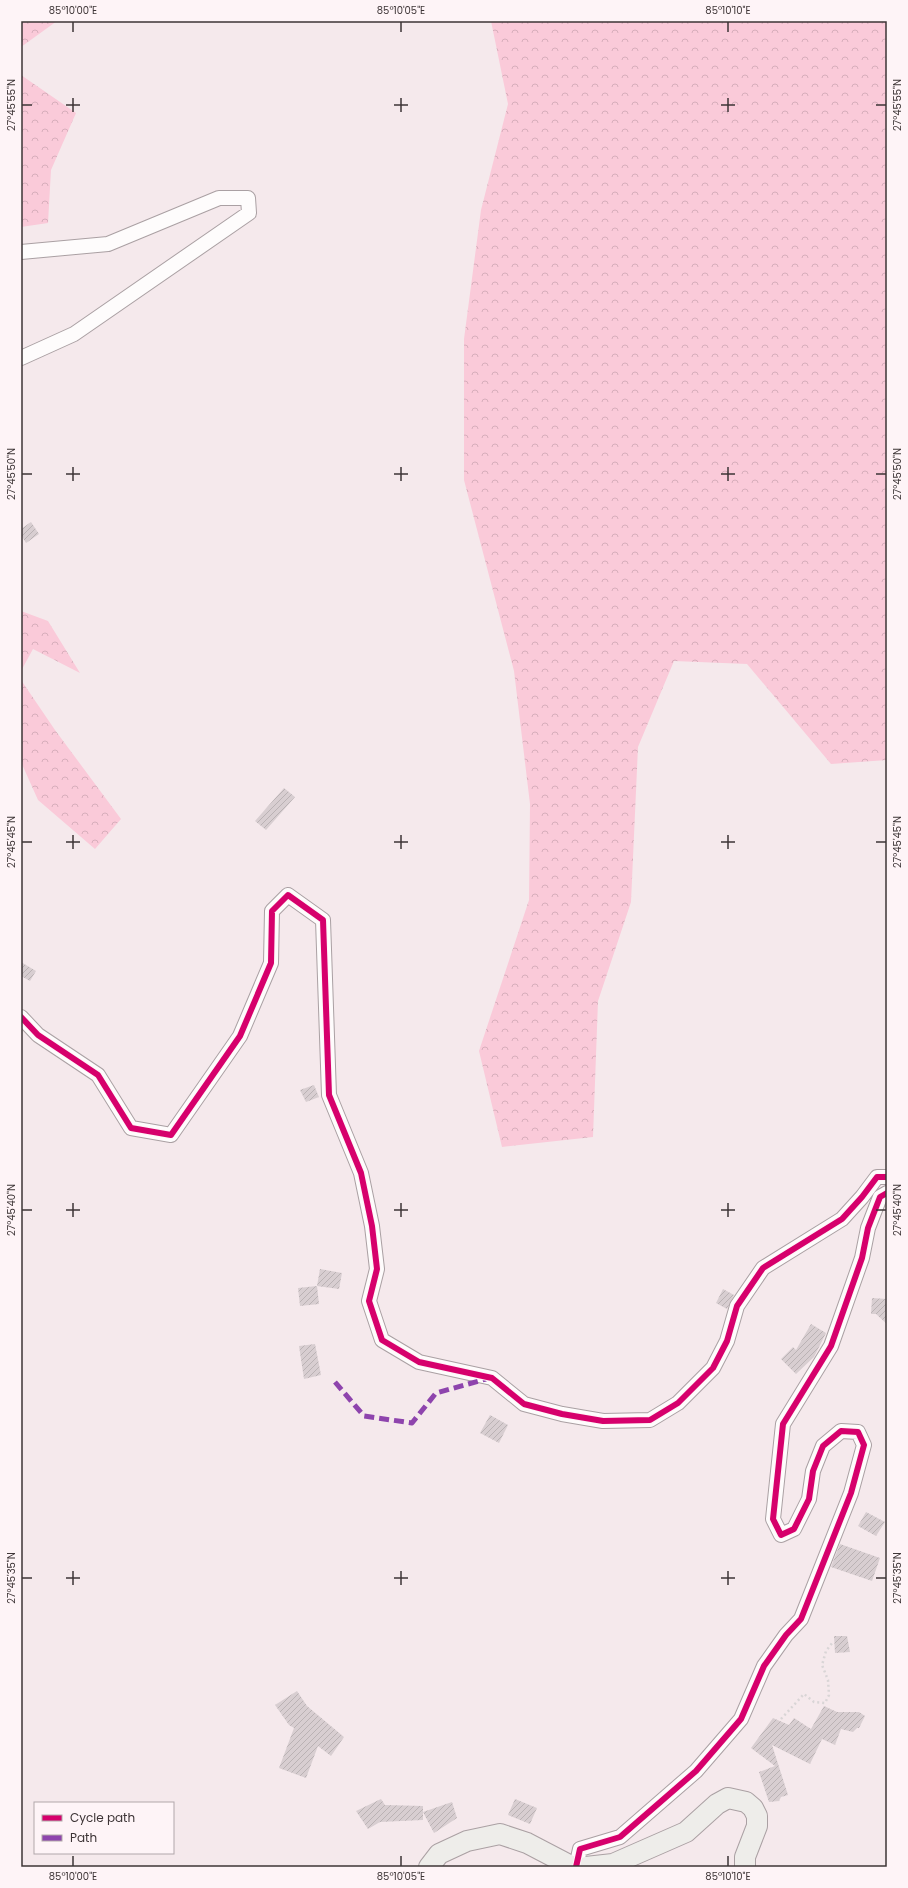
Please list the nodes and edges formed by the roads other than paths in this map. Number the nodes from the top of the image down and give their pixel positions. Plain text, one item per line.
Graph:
1 (21, 252) edge
2 (21, 358) edge
3 (21, 1017) edge
4 (887, 1177) edge
5 (887, 1193) edge
6 (429, 1867) edge
7 (575, 1867) edge
8 (586, 1867) edge
9 (745, 1867) edge

1 - 2 street
3 - 4 street
5 - 7 street
6 - 7 street
8 - 9 street

